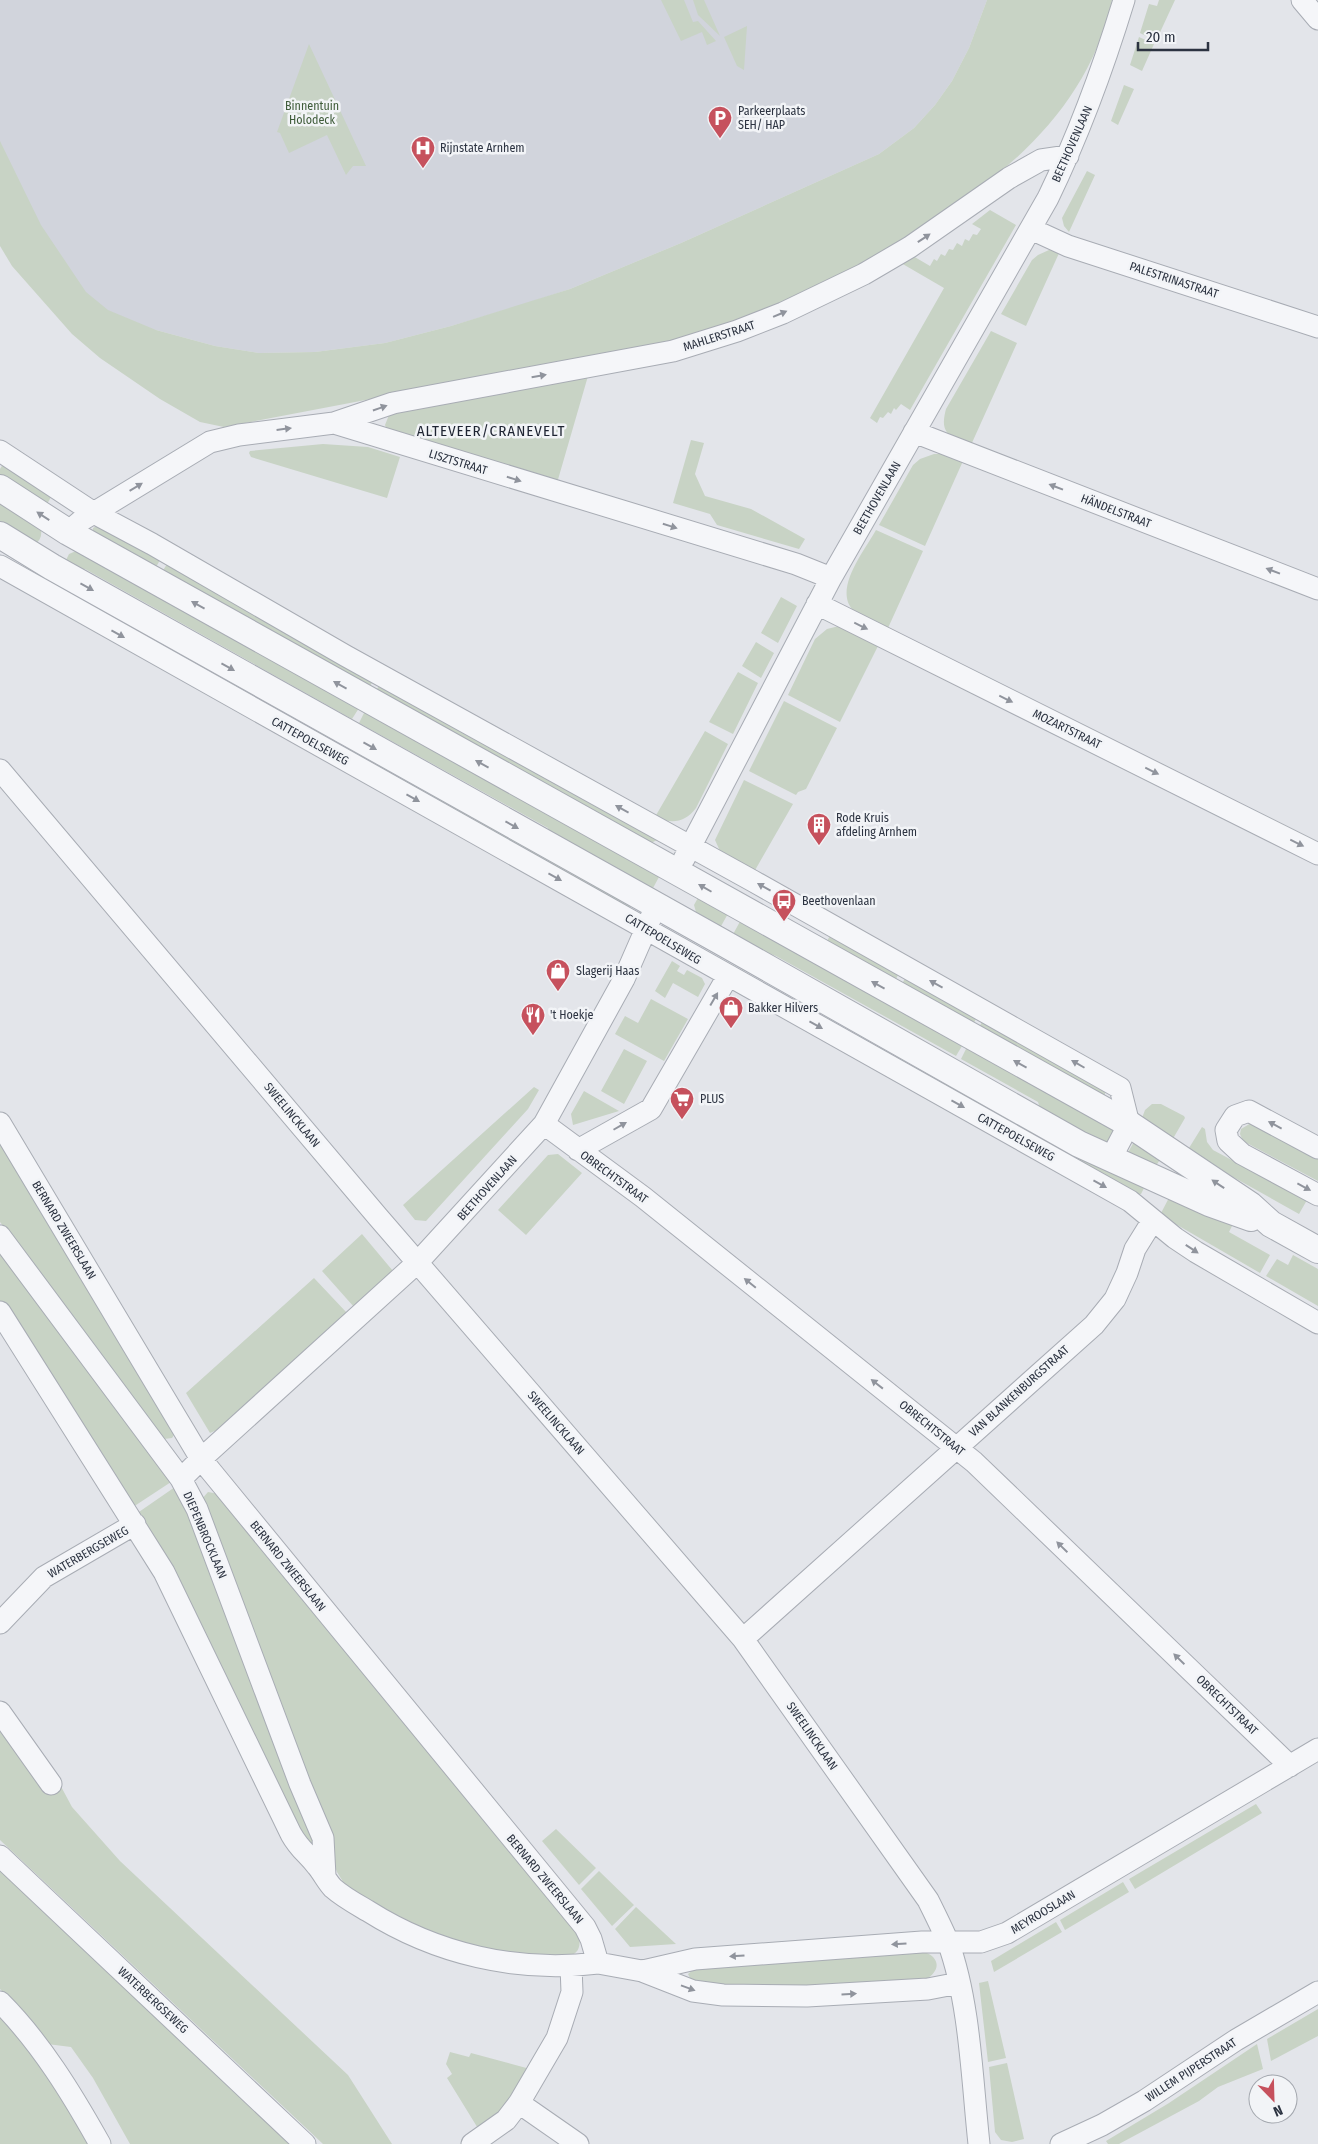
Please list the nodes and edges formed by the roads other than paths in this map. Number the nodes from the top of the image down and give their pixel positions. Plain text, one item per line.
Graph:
1 (1124, 0) edge
2 (1302, 0) edge
3 (1318, 20) edge
4 (1068, 156) junction
5 (1031, 229) junction
6 (1318, 327) edge
7 (334, 424) junction
8 (914, 432) junction
9 (0, 451) edge
10 (0, 488) edge
11 (94, 512) junction
12 (68, 532) junction
13 (0, 535) edge
14 (0, 566) edge
15 (52, 567) junction
16 (831, 578) junction
17 (1318, 589) edge
18 (817, 604) junction
19 (0, 770) edge
20 (690, 846) junction
21 (1318, 854) edge
22 (678, 872) junction
23 (651, 917) junction
24 (728, 976) junction
25 (0, 1123) edge
26 (544, 1124) junction
27 (1129, 1124) junction
28 (1318, 1148) edge
29 (578, 1150) junction
30 (1111, 1158) junction
31 (1318, 1195) edge
32 (1153, 1220) junction
33 (1271, 1224) junction
34 (0, 1236) edge
35 (1318, 1250) edge
36 (418, 1262) junction
37 (0, 1312) edge
38 (1318, 1322) edge
39 (956, 1447) junction
40 (201, 1459) junction
41 (181, 1479) junction
42 (135, 1524) junction
43 (0, 1623) edge
44 (743, 1639) junction
45 (0, 1712) edge
46 (1318, 1749) edge
47 (1290, 1766) junction
48 (50, 1784) dead end
49 (0, 1856) edge
50 (325, 1876) junction
51 (948, 1943) junction
52 (598, 1963) junction
53 (571, 1966) junction
54 (642, 1971) junction
55 (959, 1983) junction
56 (1318, 1992) edge
57 (0, 2002) edge
58 (519, 2103) junction
59 (100, 2144) edge
60 (305, 2144) edge
61 (472, 2144) edge
62 (578, 2144) edge
63 (979, 2144) edge
64 (1061, 2144) edge

1 - 4 street, BEETHOVENLAAN
2 - 3 street
4 - 5 street, BEETHOVENLAAN
7 -> 4 street, MAHLERSTRAAT
5 - 6 street, PALESTRINASTRAAT
5 - 8 street, BEETHOVENLAAN
11 -> 7 street, LISZTSTRAAT
7 -> 16 street, LISZTSTRAAT
8 - 16 street, BEETHOVENLAAN
17 -> 8 street, HÄNDELSTRAAT
9 - 11 street
12 -> 10 street, CATTEPOELSEWEG
11 - 12 street
20 -> 11 street
12 - 15 street
22 -> 12 street, CATTEPOELSEWEG
13 - 15 street, CATTEPOELSEWEG
14 -> 23 street, CATTEPOELSEWEG
15 -> 23 street, CATTEPOELSEWEG
16 - 18 street, BEETHOVENLAAN
18 - 20 street, BEETHOVENLAAN
18 -> 21 street, MOZARTSTRAAT
19 - 36 street, SWEELINCKLAAN
20 - 22 street, BEETHOVENLAAN
27 -> 20 street
22 - 23 street, BEETHOVENLAAN
27 -> 22 street, CATTEPOELSEWEG
23 - 24 street, CATTEPOELSEWEG
23 - 26 street, BEETHOVENLAAN
23 - 30 street, CATTEPOELSEWEG
29 -> 24 street
24 -> 32 street, CATTEPOELSEWEG
25 - 40 street, BERNARD ZWEERSLAAN
26 - 29 street, OBRECHTSTRAAT
26 - 36 street, BEETHOVENLAAN
27 - 30 street
33 -> 27 street, CATTEPOELSEWEG
28 -> 31 street
39 -> 29 street, OBRECHTSTRAAT
30 - 33 street, CATTEPOELSEWEG
32 -> 38 street, CATTEPOELSEWEG
32 - 39 street, VAN BLANKENBURGSTRAAT
33 - 35 street, CATTEPOELSEWEG
34 - 41 street, DIEPENBROCKLAAN
36 - 40 street, BEETHOVENLAAN
36 - 44 street, SWEELINCKLAAN
37 - 42 street
39 - 44 street, VAN BLANKENBURGSTRAAT
47 -> 39 street, OBRECHTSTRAAT
40 - 41 street, BEETHOVENLAAN
40 - 52 street, BERNARD ZWEERSLAAN
41 - 50 street, DIEPENBROCKLAAN
42 - 43 street, WATERBERGSEWEG
42 - 50 street
44 - 51 street, SWEELINCKLAAN
45 - 48 street
46 - 47 street, MEYROOSLAAN
47 - 51 street, MEYROOSLAAN
49 - 60 street, WATERBERGSEWEG
50 - 53 street
51 -> 54 street, MEYROOSLAAN
51 - 55 street, SWEELINCKLAAN
52 - 53 street
52 - 54 street, MEYROOSLAAN
53 - 58 street
54 -> 55 street, MEYROOSLAAN
55 - 63 street, SWEELINCKLAAN
56 - 64 street, WILLEM PIJPERSTRAAT
57 - 59 street
58 - 61 street
58 - 62 street

